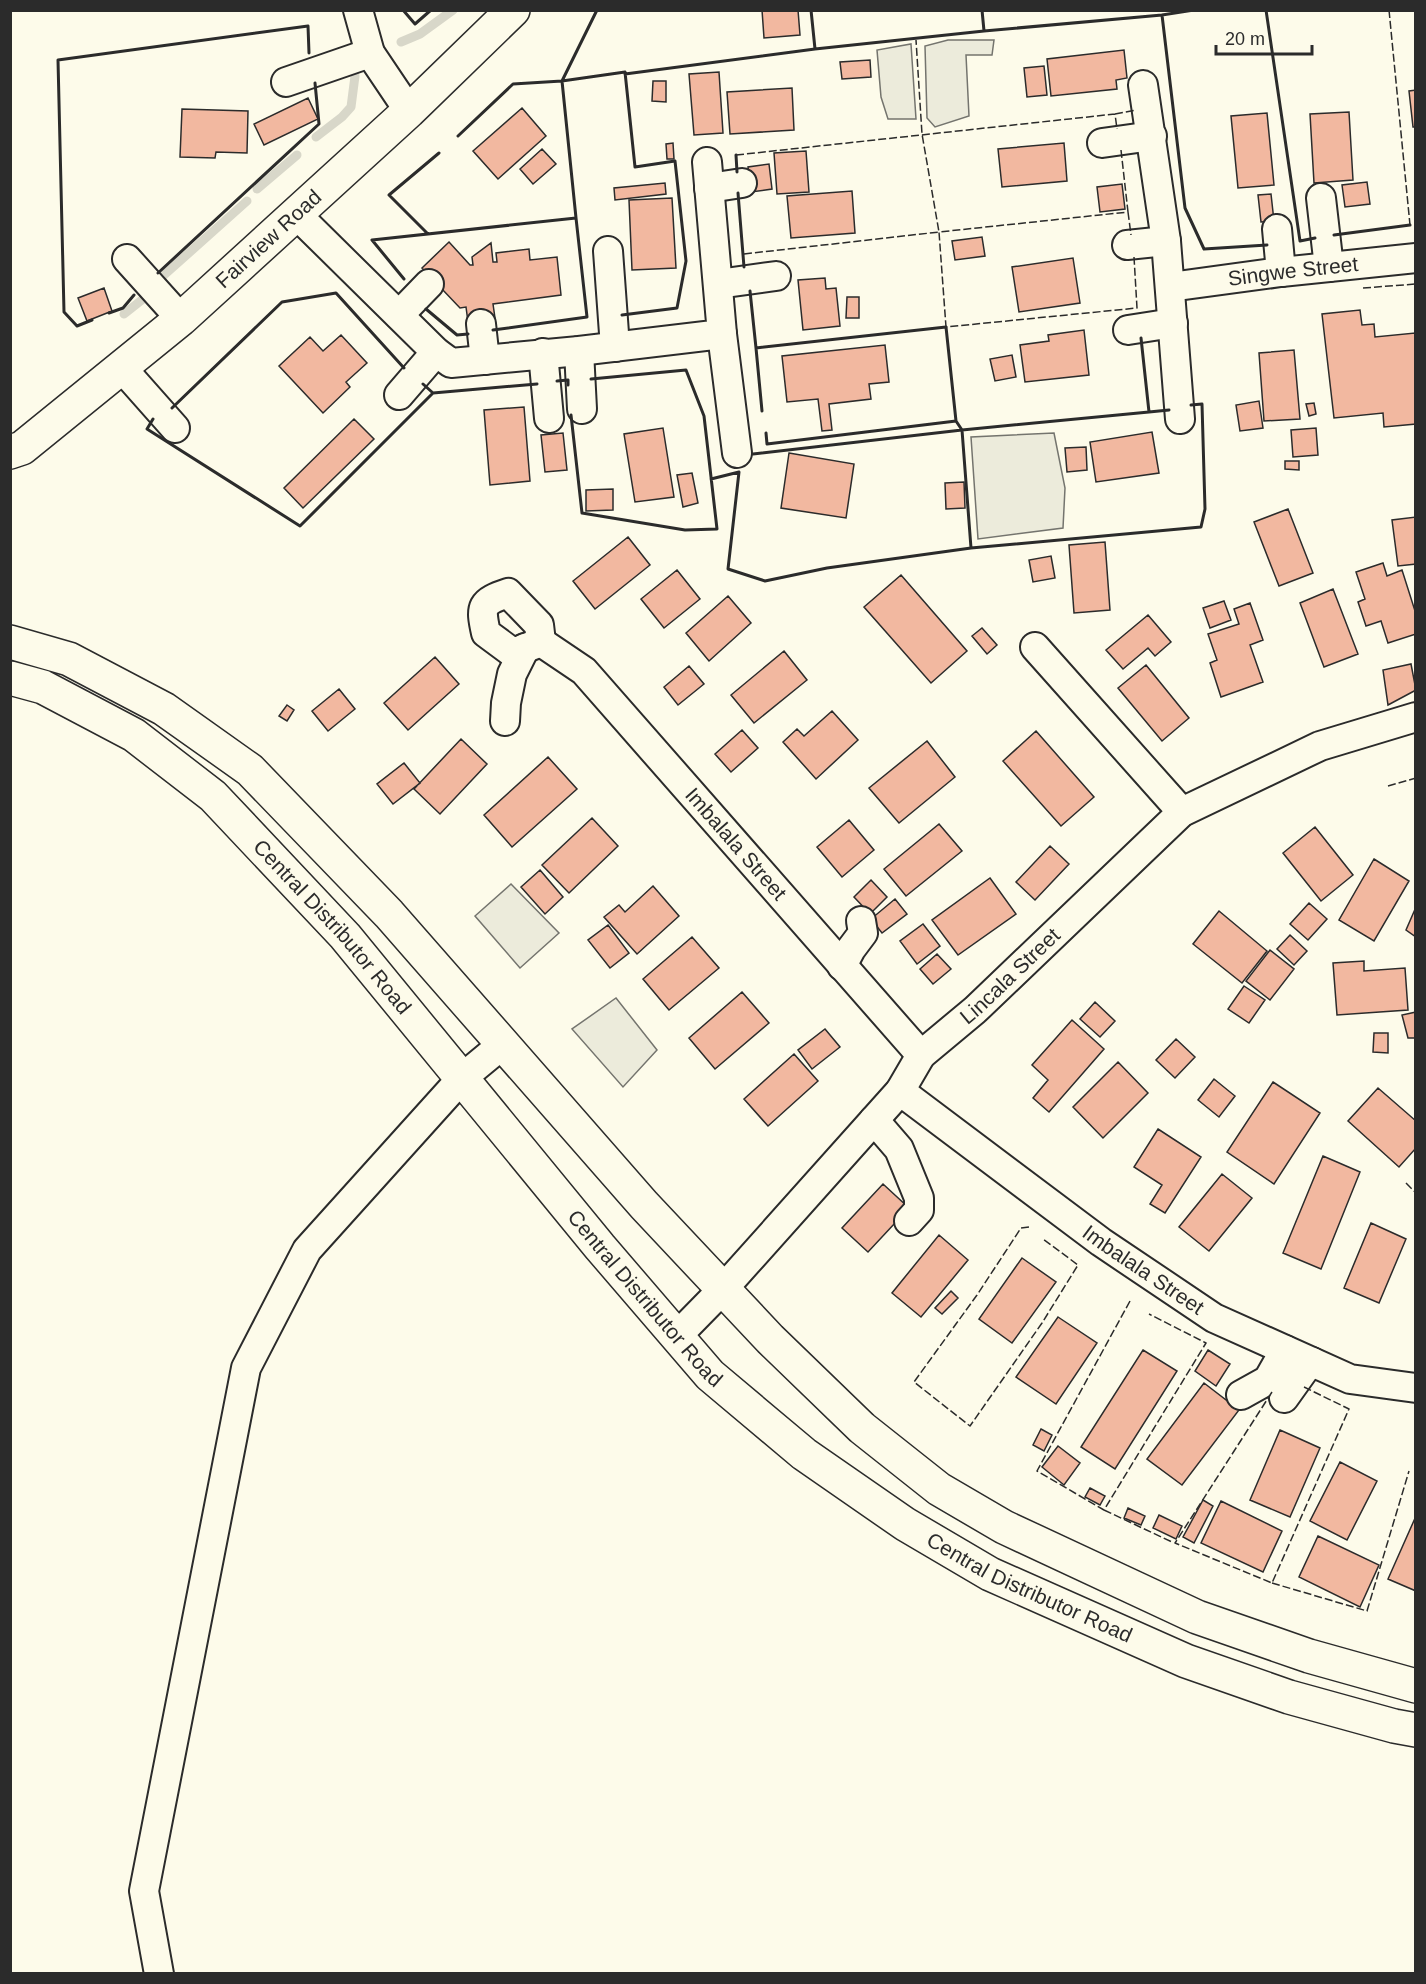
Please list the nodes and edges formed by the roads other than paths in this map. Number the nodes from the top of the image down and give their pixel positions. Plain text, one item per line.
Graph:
1 (358, 10) edge
2 (513, 10) edge
3 (370, 53) junction
4 (286, 82) dead end
5 (1143, 85) dead end
6 (409, 111) junction
7 (1152, 136) junction
8 (1102, 143) dead end
9 (742, 183) dead end
10 (1321, 198) dead end
11 (296, 214) junction
12 (1277, 229) dead end
13 (1166, 241) junction
14 (1127, 245) dead end
15 (608, 251) dead end
16 (1416, 258) edge
17 (127, 259) dead end
18 (1329, 267) junction
19 (1281, 272) junction
20 (776, 276) dead end
21 (429, 284) dead end
22 (718, 284) junction
23 (1170, 287) junction
24 (399, 315) junction
25 (181, 319) junction
26 (1173, 323) junction
27 (481, 324) dead end
28 (1128, 330) dead end
29 (722, 334) junction
30 (615, 347) junction
31 (579, 351) junction
32 (436, 352) junction
33 (543, 353) junction
34 (485, 360) junction
35 (121, 367) junction
36 (399, 395) dead end
37 (582, 410) dead end
38 (549, 418) dead end
39 (1180, 418) dead end
40 (175, 428) dead end
41 (10, 452) edge
42 (737, 453) dead end
43 (10, 642) edge
44 (1035, 647) dead end
45 (10, 678) edge
46 (1415, 717) edge
47 (505, 721) dead end
48 (1182, 812) junction
49 (861, 921) dead end
50 (842, 966) junction
51 (503, 1044) junction
52 (921, 1055) junction
53 (462, 1078) junction
54 (900, 1091) junction
55 (873, 1120) junction
56 (909, 1221) dead end
57 (723, 1289) junction
58 (677, 1336) junction
59 (1285, 1350) junction
60 (1312, 1362) junction
61 (1416, 1388) edge
62 (1241, 1395) dead end
63 (1284, 1398) dead end
64 (1416, 1686) edge
65 (1416, 1730) edge
66 (159, 1974) edge

1 - 3 street
2 - 6 main road, Fairview Road
3 - 4 street
3 - 6 street
5 - 7 street
6 - 11 main road, Fairview Road
7 - 8 street
7 - 13 street
9 - 22 street
10 - 18 street
11 - 24 street
11 - 25 main road, Fairview Road
12 - 19 street
13 - 14 street
13 - 23 street
15 - 30 street
16 - 18 street, Singwe Street
17 - 25 street
18 - 19 street, Singwe Street
19 - 23 street, Singwe Street
20 - 22 street
21 - 24 street
22 - 29 street
23 - 26 street
24 - 32 street
25 - 35 main road, Fairview Road
26 - 28 street
26 - 39 street
27 - 34 street
29 - 30 street
29 - 42 street
30 - 31 street
31 - 33 street
31 - 37 street
32 - 34 street
32 - 36 street
33 - 34 street
33 - 38 street
35 - 40 street
35 - 41 main road, Fairview Road
43 - 51 main road, Central Distributor Road
44 - 48 street
45 - 53 main road, Central Distributor Road
46 - 48 street, Lincala Street
47 - 50 street, Imbalala Street
48 - 52 street, Lincala Street
49 - 50 street
50 - 52 street, Imbalala Street
51 - 53 street
51 - 57 main road, Central Distributor Road
52 - 54 street, Lincala Street
53 - 58 main road, Central Distributor Road
53 - 66 street
54 - 55 street, Lincala Street
54 - 59 street, Imbalala Street
55 - 56 street
55 - 57 street, Lincala Street
57 - 58 street, Lincala Street
57 - 64 main road, Central Distributor Road
58 - 65 main road, Central Distributor Road
59 - 60 street, Imbalala Street
59 - 62 street
60 - 61 street, Imbalala Street
60 - 63 street

